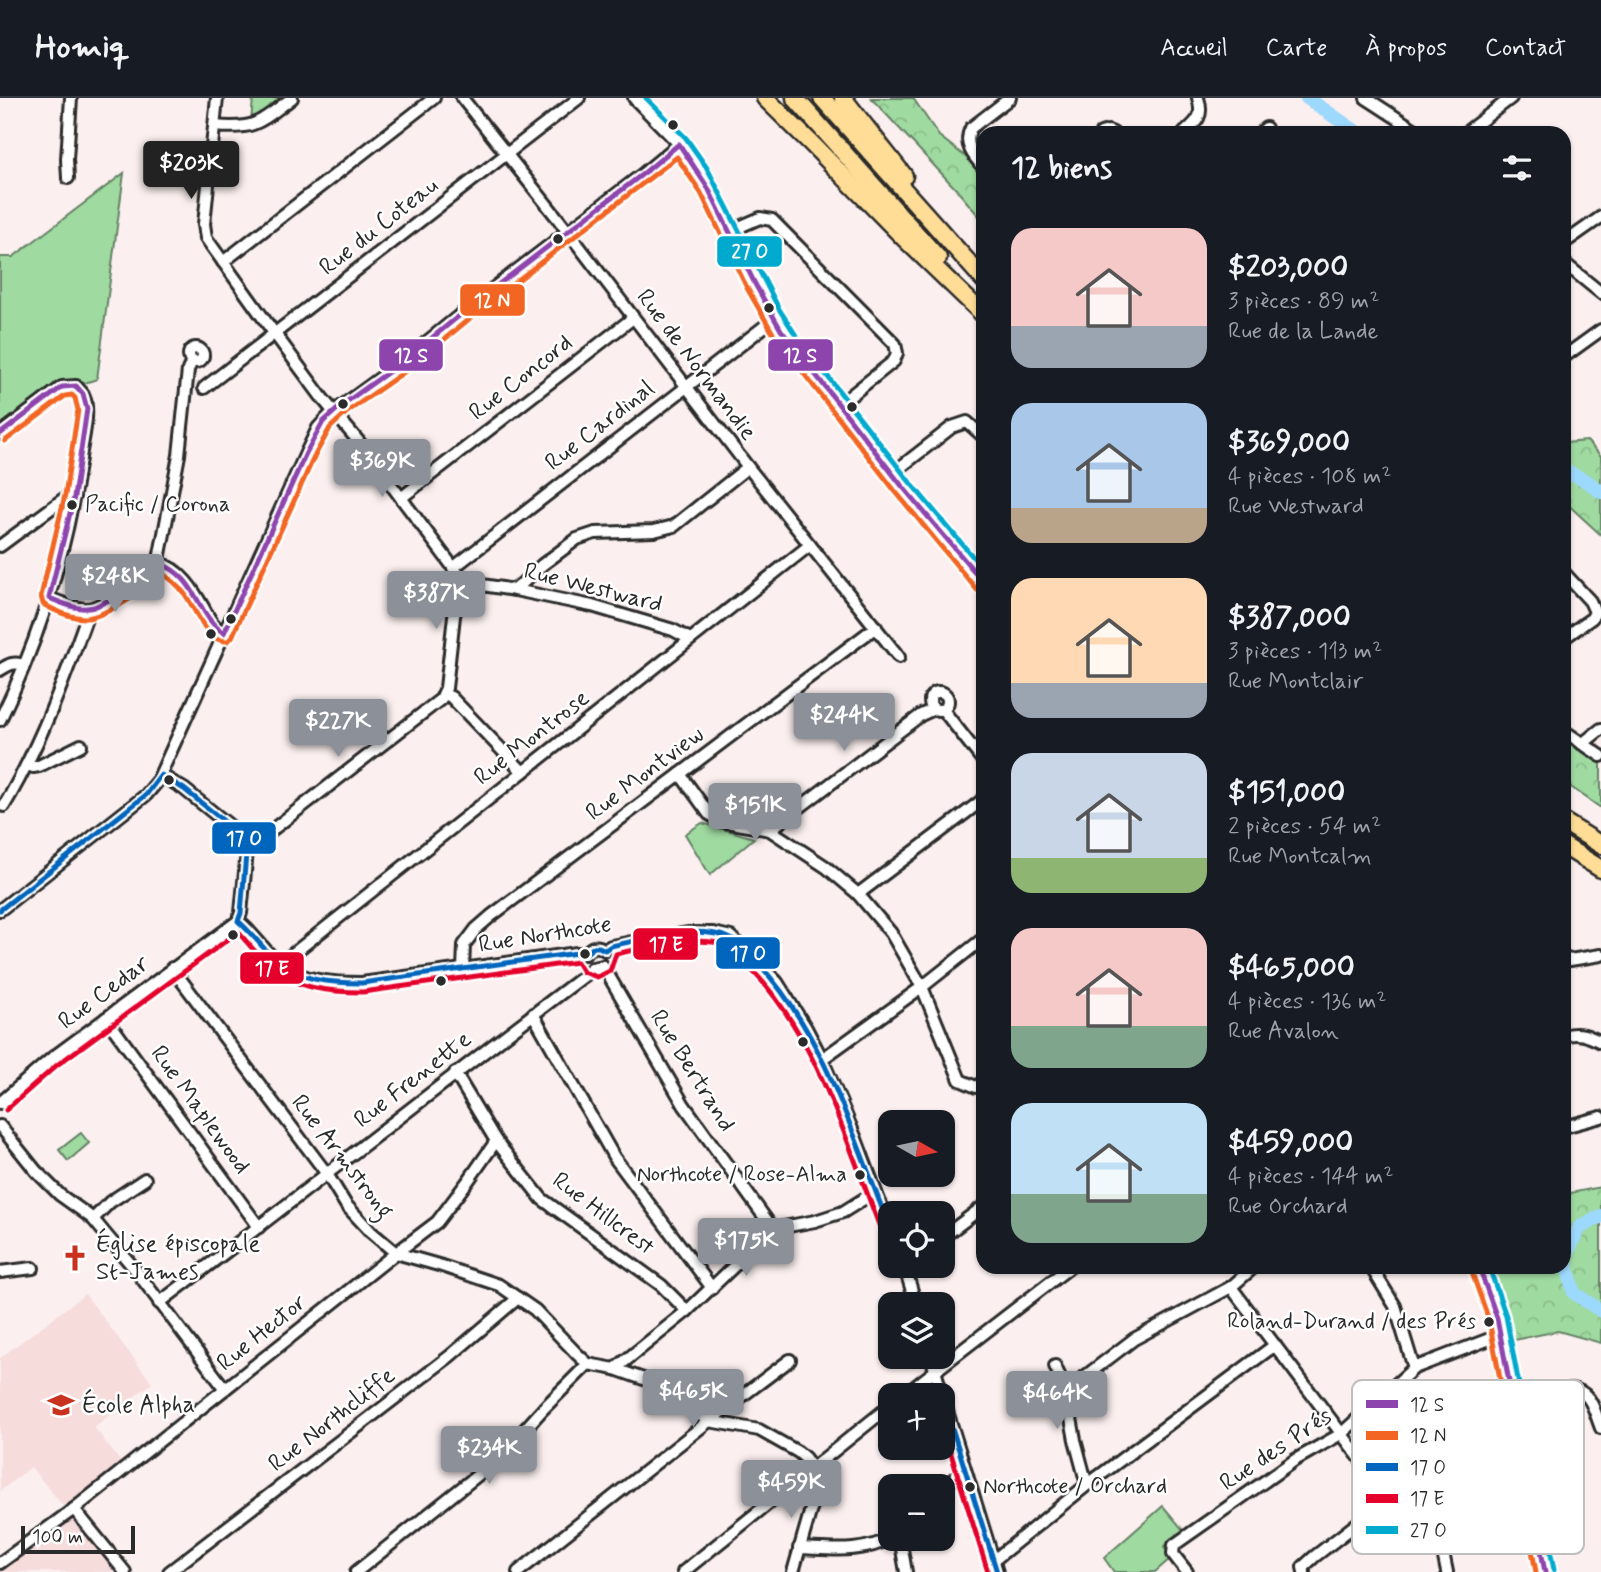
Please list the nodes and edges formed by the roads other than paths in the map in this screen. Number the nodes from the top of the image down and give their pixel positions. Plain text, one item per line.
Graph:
1 (71, 98) edge
2 (217, 98) edge
3 (292, 98) edge
4 (433, 98) edge
5 (463, 98) edge
6 (579, 98) edge
7 (634, 98) edge
8 (765, 98) edge
9 (795, 98) edge
10 (821, 98) edge
11 (843, 98) edge
12 (1010, 98) edge
13 (1198, 98) edge
14 (1511, 98) edge
15 (1373, 100) edge
16 (215, 126) junction
17 (1192, 126) edge
18 (1410, 126) edge
19 (1474, 126) edge
20 (679, 144) junction
21 (507, 154) junction
22 (976, 158) edge
23 (68, 178) dead end
24 (1601, 217) edge
25 (567, 231) junction
26 (730, 231) junction
27 (1571, 238) edge
28 (223, 262) junction
29 (1571, 269) edge
30 (976, 270) edge
31 (976, 271) edge
32 (1601, 293) edge
33 (976, 300) edge
34 (976, 307) edge
35 (633, 318) junction
36 (774, 319) junction
37 (1601, 330) edge
38 (274, 334) junction
39 (1571, 352) edge
40 (191, 361) dead end
41 (686, 387) junction
42 (204, 388) dead end
43 (839, 405) junction
44 (334, 411) junction
45 (976, 429) edge
46 (0, 434) edge
47 (748, 467) junction
48 (892, 473) junction
49 (74, 497) junction
50 (401, 498) junction
51 (810, 545) junction
52 (0, 546) edge
53 (159, 563) junction
54 (453, 568) junction
55 (976, 574) edge
56 (463, 581) junction
57 (1571, 581) edge
58 (515, 590) junction
59 (49, 598) junction
60 (88, 609) junction
61 (876, 627) junction
62 (224, 633) junction
63 (1571, 633) edge
64 (690, 639) junction
65 (899, 657) dead end
66 (23, 665) junction
67 (0, 670) edge
68 (444, 694) junction
69 (0, 720) edge
70 (1601, 729) edge
71 (1571, 736) edge
72 (1582, 744) junction
73 (81, 745) dead end
74 (976, 753) edge
75 (1601, 756) edge
76 (27, 765) junction
77 (523, 772) junction
78 (680, 774) junction
79 (161, 775) junction
80 (976, 805) edge
81 (4, 806) dead end
82 (1571, 826) edge
83 (770, 830) junction
84 (247, 842) junction
85 (1601, 845) edge
86 (1571, 850) edge
87 (1601, 869) edge
88 (858, 894) junction
89 (0, 911) edge
90 (238, 921) junction
91 (976, 944) edge
92 (605, 950) junction
93 (585, 954) junction
94 (1601, 955) edge
95 (1571, 960) edge
96 (280, 964) junction
97 (597, 967) junction
98 (172, 968) junction
99 (463, 970) junction
100 (922, 987) junction
101 (533, 1014) junction
102 (107, 1018) junction
103 (1571, 1034) edge
104 (1601, 1042) edge
105 (821, 1059) junction
106 (455, 1073) junction
107 (976, 1087) edge
108 (0, 1103) edge
109 (1601, 1117) edge
110 (1571, 1125) edge
111 (0, 1126) edge
112 (496, 1141) junction
113 (327, 1174) junction
114 (145, 1179) dead end
115 (874, 1192) junction
116 (878, 1201) edge
117 (976, 1212) edge
118 (93, 1219) junction
119 (259, 1227) junction
120 (955, 1228) edge
121 (773, 1229) junction
122 (396, 1253) junction
123 (33, 1268) dead end
124 (0, 1272) edge
125 (1061, 1274) edge
126 (1246, 1274) edge
127 (1375, 1274) edge
128 (1482, 1274) edge
129 (1231, 1287) junction
130 (712, 1289) junction
131 (518, 1298) junction
132 (159, 1303) junction
133 (687, 1311) junction
134 (1500, 1335) junction
135 (1275, 1345) junction
136 (790, 1360) dead end
137 (588, 1364) junction
138 (1055, 1366) dead end
139 (615, 1368) junction
140 (1414, 1368) junction
141 (935, 1370) junction
142 (1401, 1380) edge
143 (1508, 1380) edge
144 (919, 1383) edge
145 (939, 1383) edge
146 (225, 1388) junction
147 (1066, 1391) junction
148 (1584, 1393) edge
149 (878, 1415) edge
150 (709, 1421) junction
151 (1352, 1424) edge
152 (1601, 1429) edge
153 (1341, 1434) junction
154 (955, 1437) edge
155 (1352, 1448) edge
156 (812, 1468) junction
157 (965, 1472) junction
158 (955, 1478) edge
159 (1087, 1485) junction
160 (74, 1509) junction
161 (1352, 1528) edge
162 (878, 1544) edge
163 (799, 1548) junction
164 (902, 1551) edge
165 (1443, 1554) edge
166 (1542, 1554) edge
167 (993, 1560) junction
168 (0, 1563) edge
169 (125, 1572) edge
170 (169, 1572) edge
171 (356, 1572) edge
172 (518, 1572) edge
173 (683, 1572) edge
174 (793, 1572) edge
175 (906, 1572) edge
176 (997, 1572) edge
177 (1187, 1572) edge
178 (1304, 1572) edge
179 (1447, 1572) edge
180 (1545, 1572) edge

1 - 23 street
2 - 16 street
3 - 16 street
4 - 28 street
5 - 21 street, Rue de Normandie
6 - 21 street, Rue du Coteau
7 - 20 street
8 - 34 highway
9 - 33 highway
10 - 31 highway
11 - 30 highway
12 - 22 street
13 - 17 street
14 - 19 street
15 - 18 street
16 - 28 street
20 - 25 street
20 - 26 street
21 - 25 street, Rue de Normandie
21 - 38 street, Rue du Coteau
24 - 27 street
25 - 35 street, Rue de Normandie
25 - 44 street
26 - 36 street
26 - 43 street
28 - 38 street
29 - 32 street
35 - 41 street, Rue de Normandie
35 - 50 street, Rue Concord
36 - 41 street, Rue Cardinal
36 - 43 street
37 - 39 street
38 - 42 street, Rue du Coteau
38 - 44 street
40 - 53 street
41 - 47 street, Rue de Normandie
41 - 54 street, Rue Cardinal
43 - 48 street
44 - 50 street
44 - 62 street
45 - 48 street
46 - 49 street
47 - 51 street, Rue de Normandie
47 - 58 street
48 - 55 street
49 - 52 street
49 - 59 street
50 - 54 street
51 - 61 street, Rue de Normandie
51 - 64 street, Rue Montrose
53 - 60 street
53 - 62 street
54 - 56 street
56 - 58 street, Rue Westward
56 - 68 street
57 - 63 street
58 - 64 street, Rue Westward
59 - 60 street
59 - 66 street
60 - 76 street
61 - 65 street, Rue de Normandie
61 - 78 street, Rue Montview
62 - 79 street
64 - 77 street, Rue Montrose
66 - 67 street
66 - 69 street
68 - 77 street
68 - 84 street
70 - 72 street
71 - 72 street
72 - 75 street
73 - 76 street
74 - 83 street
76 - 81 street
77 - 96 street, Rue Montrose
78 - 83 street
78 - 99 street, Rue Montview
79 - 84 street
79 - 89 street
80 - 88 street
82 - 85 highway
83 - 88 street
84 - 90 street
86 - 87 highway
88 - 100 street
90 - 96 street, Rue Northcote
90 - 98 street, Rue Cedar
91 - 100 street
92 - 93 street, Rue Northcote
92 - 97 street
92 - 105 street, Rue Northcote
93 - 97 street
93 - 99 street, Rue Northcote
94 - 95 street
96 - 99 street, Rue Northcote
97 - 101 street, Rue Frenette
97 - 121 street, Rue Bertrand
98 - 102 street, Rue Cedar
98 - 113 street, Rue Armstrong
100 - 105 street
100 - 107 street
101 - 106 street, Rue Frenette
101 - 130 street
102 - 108 street, Rue Cedar
102 - 119 street, Rue Maplewood
103 - 104 street
105 - 115 street, Rue Northcote
106 - 112 street, Rue Hillcrest
106 - 113 street, Rue Frenette
109 - 110 street
111 - 118 street
112 - 122 street, Rue Hector
112 - 133 street, Rue Hillcrest
113 - 119 street, Rue Frenette
113 - 122 street, Rue Armstrong
114 - 118 street
115 - 116 street, Rue Northcote
115 - 121 street
117 - 120 street
118 - 132 street
119 - 132 street, Rue Frenette
121 - 130 street
122 - 131 street, Rue Armstrong
122 - 146 street, Rue Hector
123 - 124 street
125 - 141 street
126 - 129 street
127 - 140 street
128 - 134 street
129 - 135 street
129 - 147 street
130 - 133 street
131 - 137 street, Rue Armstrong
131 - 170 street, Rue Northcliffe
132 - 146 street
133 - 139 street
134 - 140 street, Rue des Prés
134 - 143 street
135 - 153 street
135 - 159 street
136 - 150 street
137 - 139 street
137 - 171 street
138 - 147 street
139 - 150 street
140 - 142 street, Rue des Prés
141 - 144 street
141 - 145 street
146 - 160 street, Rue Hector
147 - 159 street
148 - 152 street
149 - 156 street
150 - 156 street
150 - 172 street
151 - 153 street, Rue des Prés
153 - 155 street
153 - 177 street, Rue des Prés
154 - 157 street
156 - 163 street
156 - 173 street
157 - 158 street
157 - 167 street
159 - 167 street
160 - 168 street, Rue Hector
160 - 169 street
161 - 178 street
162 - 163 street
163 - 174 street
164 - 175 street
165 - 179 street
166 - 180 street
167 - 176 street

